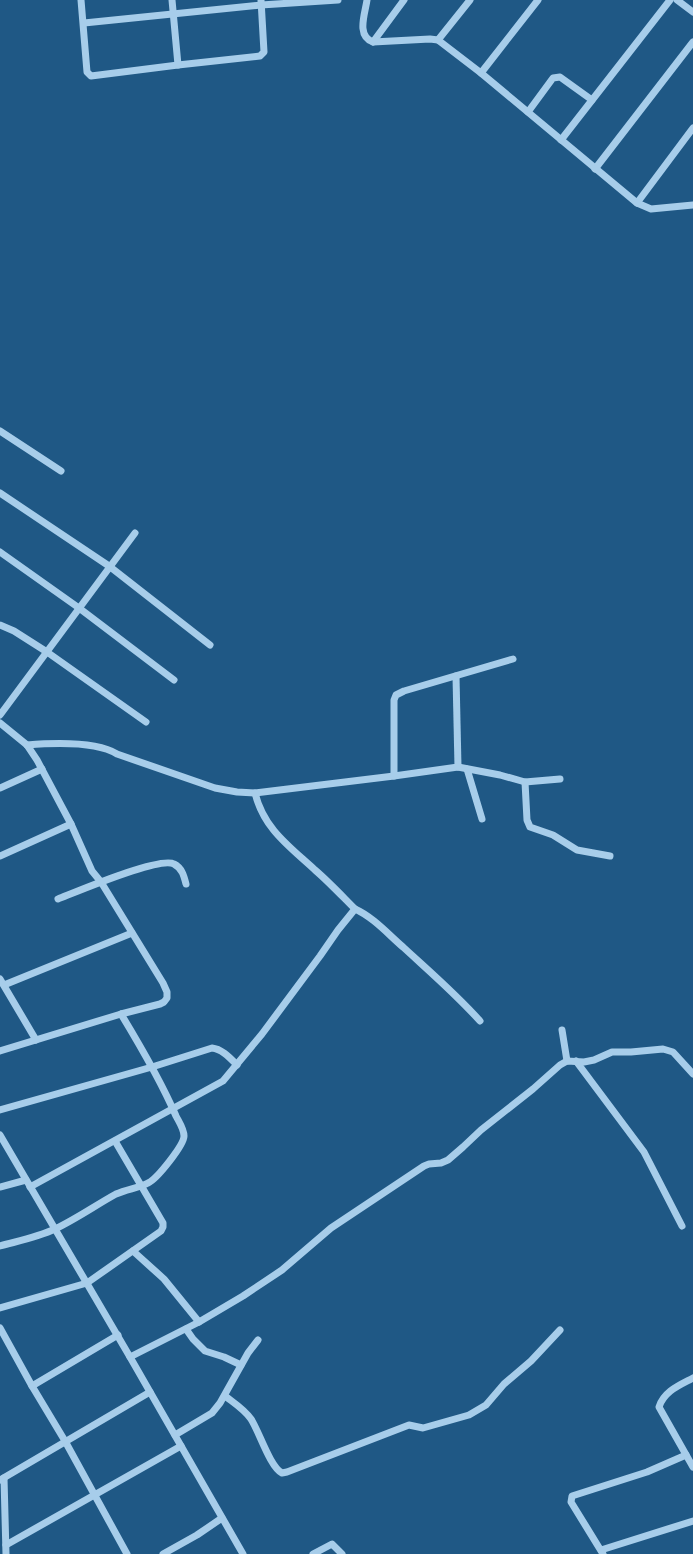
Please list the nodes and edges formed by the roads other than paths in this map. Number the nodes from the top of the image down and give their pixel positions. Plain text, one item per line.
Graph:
1 (81, 0) edge
2 (172, 0) edge
3 (338, 0) edge
4 (366, 0) edge
5 (404, 0) edge
6 (470, 0) edge
7 (538, 0) edge
8 (670, 0) edge
9 (677, 0) edge
10 (261, 2) edge
11 (693, 12) edge
12 (173, 14) junction
13 (84, 23) junction
14 (438, 40) junction
15 (373, 42) junction
16 (693, 42) edge
17 (178, 65) junction
18 (481, 73) junction
19 (592, 100) junction
20 (528, 112) junction
21 (693, 128) edge
22 (561, 140) junction
23 (595, 169) junction
24 (637, 203) junction
25 (693, 205) edge
26 (0, 431) edge
27 (61, 471) dead end
28 (0, 493) edge
29 (135, 533) dead end
30 (0, 552) edge
31 (109, 566) junction
32 (79, 608) junction
33 (0, 625) edge
34 (210, 645) dead end
35 (47, 652) junction
36 (513, 660) dead end
37 (456, 676) junction
38 (174, 680) dead end
39 (0, 715) edge
40 (146, 722) dead end
41 (0, 723) edge
42 (27, 745) junction
43 (458, 767) junction
44 (42, 768) junction
45 (467, 769) junction
46 (394, 776) junction
47 (560, 779) dead end
48 (525, 782) junction
49 (0, 788) edge
50 (255, 793) junction
51 (482, 819) dead end
52 (70, 824) junction
53 (0, 856) edge
54 (610, 856) dead end
55 (100, 882) junction
56 (186, 884) dead end
57 (58, 899) dead end
58 (355, 909) junction
59 (132, 933) junction
60 (2, 982) edge
61 (122, 1014) junction
62 (480, 1021) dead end
63 (562, 1030) dead end
64 (36, 1040) junction
65 (0, 1051) edge
66 (567, 1061) junction
67 (576, 1062) junction
68 (237, 1065) junction
69 (152, 1067) junction
70 (693, 1074) edge
71 (173, 1109) junction
72 (0, 1110) edge
73 (0, 1135) edge
74 (115, 1141) junction
75 (26, 1180) junction
76 (140, 1186) junction
77 (0, 1187) edge
78 (30, 1187) junction
79 (682, 1226) dead end
80 (55, 1229) junction
81 (0, 1246) edge
82 (133, 1251) junction
83 (87, 1283) junction
84 (0, 1308) edge
85 (199, 1322) junction
86 (0, 1328) edge
87 (186, 1329) junction
88 (560, 1330) dead end
89 (118, 1335) junction
90 (258, 1340) dead end
91 (130, 1357) junction
92 (242, 1365) junction
93 (693, 1378) edge
94 (32, 1386) junction
95 (150, 1392) junction
96 (225, 1396) junction
97 (175, 1436) junction
98 (65, 1441) junction
99 (181, 1446) junction
100 (686, 1455) junction
101 (693, 1467) edge
102 (2, 1479) edge
103 (94, 1495) junction
104 (222, 1518) junction
105 (693, 1520) edge
106 (6, 1545) junction
107 (602, 1552) edge
108 (6, 1554) edge
109 (127, 1554) edge
110 (163, 1554) edge
111 (243, 1554) edge
112 (313, 1554) edge
113 (342, 1554) edge

1 - 13 street
2 - 12 street
3 - 10 street
4 - 15 street
5 - 15 street
6 - 14 street
7 - 18 street
8 - 19 street
9 - 11 street
10 - 12 street
10 - 17 street
12 - 13 street
12 - 17 street
13 - 17 street
14 - 15 street
14 - 18 street
16 - 23 street
18 - 20 street
19 - 20 street
19 - 22 street
20 - 22 street
21 - 24 street
22 - 23 street
23 - 24 street
24 - 25 street
26 - 27 street
28 - 31 street
29 - 31 street
30 - 32 street
31 - 32 street
31 - 34 street
32 - 35 street
32 - 38 street
33 - 35 street
35 - 39 street
35 - 40 street
36 - 37 street
37 - 43 street
37 - 46 street
41 - 42 street
42 - 44 street
42 - 50 street
43 - 45 street
43 - 46 street
44 - 49 street
44 - 52 street
45 - 48 street
45 - 51 street
46 - 50 street
47 - 48 street
48 - 54 street
50 - 58 street
52 - 53 street
52 - 55 street
55 - 56 street
55 - 57 street
55 - 59 street
58 - 62 street
58 - 68 street
59 - 60 street
59 - 61 street
60 - 64 street
61 - 64 street
61 - 69 street
63 - 66 street
64 - 65 street
66 - 67 street
66 - 85 street
67 - 70 street
67 - 79 street
68 - 69 street
68 - 71 street
69 - 71 street
69 - 72 street
71 - 74 street
71 - 76 street
73 - 75 street
74 - 76 street
74 - 78 street
75 - 77 street
75 - 78 street
76 - 80 street
76 - 82 street
78 - 80 street
80 - 81 street
80 - 83 street
82 - 83 street
82 - 85 street
83 - 84 street
83 - 89 street
85 - 87 street
86 - 94 street
87 - 91 street
87 - 92 street
88 - 96 street
89 - 91 street
89 - 94 street
90 - 92 street
91 - 95 street
92 - 96 street
93 - 100 street
94 - 98 street
95 - 97 street
95 - 98 street
96 - 97 street
97 - 99 street
98 - 102 street
98 - 103 street
99 - 103 street
99 - 104 street
100 - 101 street
100 - 107 street
102 - 106 street
103 - 106 street
103 - 109 street
104 - 110 street
104 - 111 street
105 - 107 street
106 - 108 street
112 - 113 street

